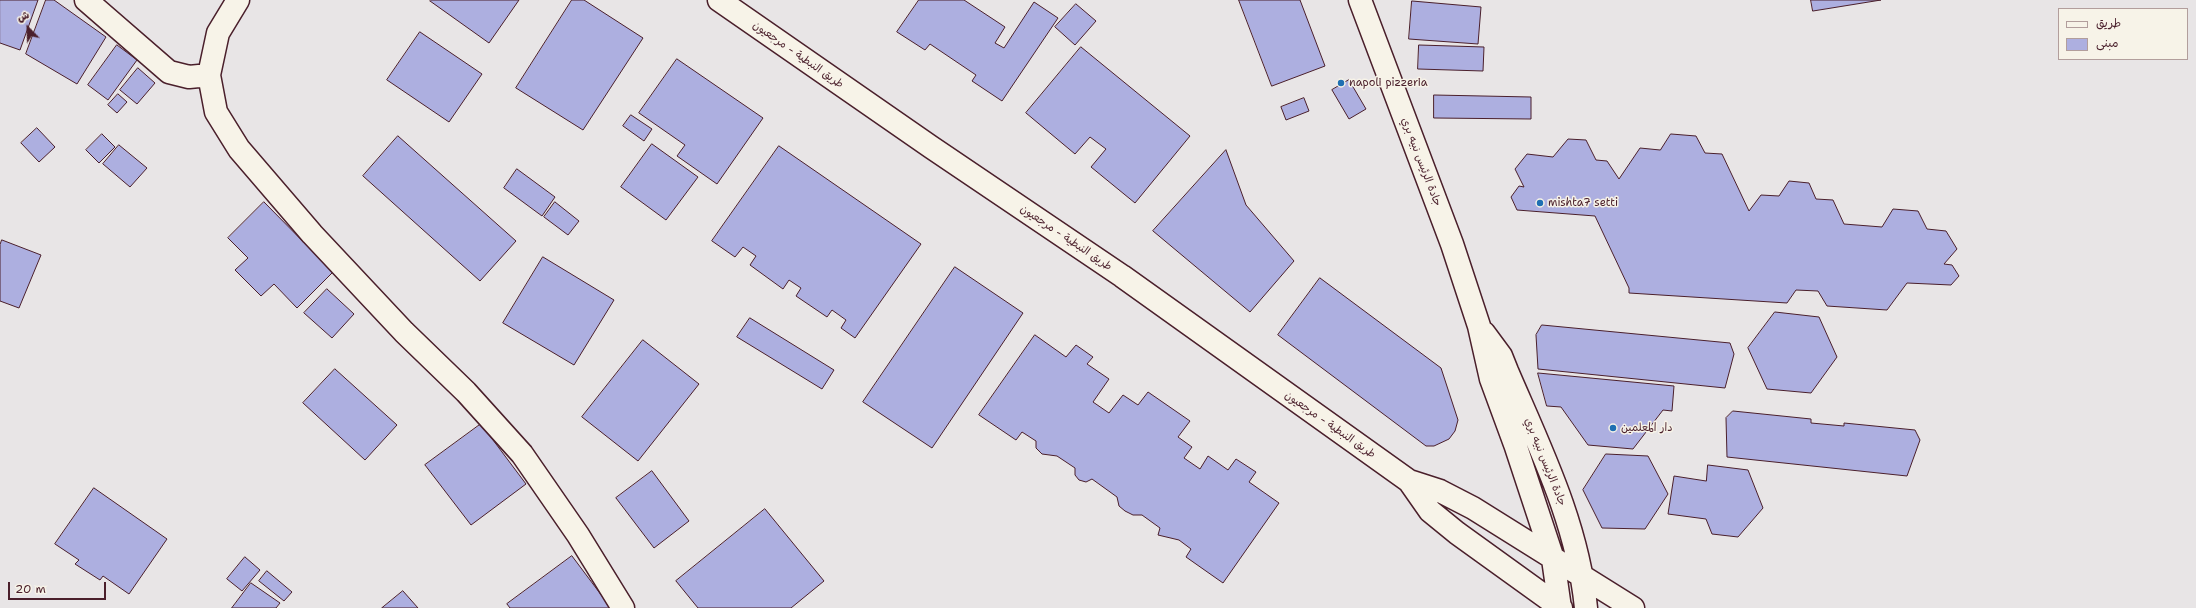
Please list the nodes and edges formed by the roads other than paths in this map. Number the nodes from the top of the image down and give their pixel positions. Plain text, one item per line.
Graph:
1 (86, 0) edge
2 (238, 0) edge
3 (719, 0) edge
4 (1360, 0) edge
5 (209, 75) junction
6 (1479, 326) junction
7 (1409, 481) junction
8 (1552, 559) junction
9 (1583, 578) junction
10 (623, 608) edge
11 (1561, 608) edge
12 (1586, 608) edge
13 (1633, 608) edge

1 - 5 main road
2 - 5 main road
3 - 7 main road, طريق النبطية - مرجعيون
4 - 6 main road, جادة الرئيس نبيه بري
5 - 10 main road
6 - 8 main road, جادة الرئيس نبيه بري
6 - 9 main road, جادة الرئيس نبيه بري
7 - 8 main road, طريق النبطية - مرجعيون
7 - 11 main road, طريق النبطية - مرجعيون
8 - 9 main road, طريق النبطية - مرجعيون
8 - 11 main road, جادة الرئيس نبيه بري
9 - 12 main road, جادة الرئيس نبيه بري
9 - 13 main road, طريق النبطية - مرجعيون

